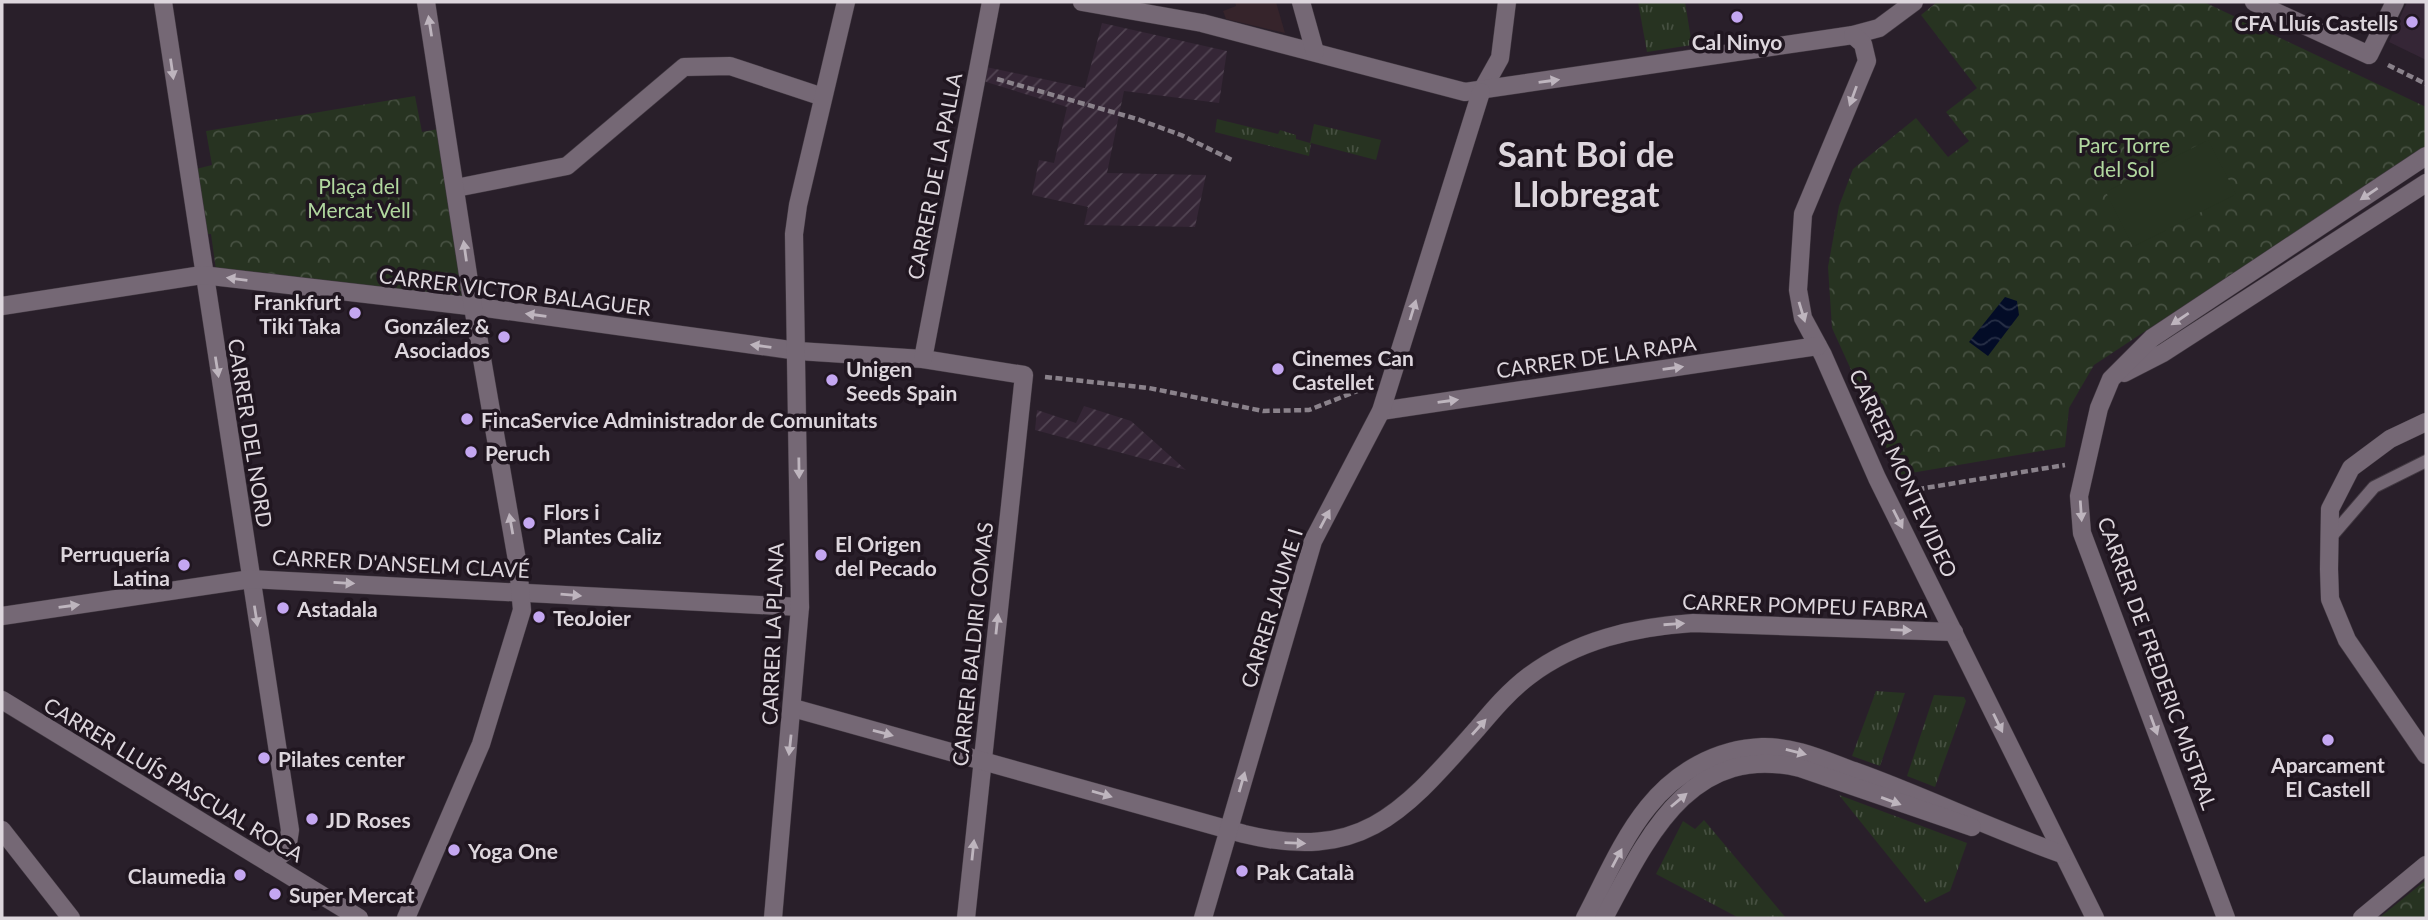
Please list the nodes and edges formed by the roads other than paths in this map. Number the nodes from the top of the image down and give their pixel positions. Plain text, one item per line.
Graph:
1 (163, 2) edge
2 (426, 2) edge
3 (846, 2) edge
4 (991, 2) edge
5 (1082, 2) edge
6 (1301, 2) edge
7 (1507, 2) edge
8 (1914, 2) edge
9 (2254, 2) edge
10 (2395, 2) edge
11 (1129, 5) edge
12 (1853, 35) junction
13 (1315, 52) junction
14 (1481, 92) junction
15 (823, 97) junction
16 (2426, 156) edge
17 (2426, 183) edge
18 (456, 188) junction
19 (202, 275) junction
20 (2, 306) edge
21 (473, 307) junction
22 (1818, 346) junction
23 (798, 351) junction
24 (923, 359) junction
25 (1024, 374) joint
26 (2111, 379) junction
27 (1381, 411) junction
28 (2426, 422) edge
29 (2426, 461) edge
30 (2330, 538) junction
31 (251, 579) junction
32 (521, 591) junction
33 (800, 607) junction
34 (2, 616) edge
35 (1954, 632) junction
36 (2, 700) edge
37 (793, 708) junction
38 (2426, 755) edge
39 (982, 760) junction
40 (2, 830) edge
41 (1228, 830) junction
42 (2027, 842) junction
43 (2062, 854) junction
44 (270, 864) junction
45 (2426, 865) edge
46 (71, 918) edge
47 (359, 918) edge
48 (407, 918) edge
49 (774, 918) edge
50 (966, 918) edge
51 (1203, 918) edge
52 (1585, 918) edge
53 (1604, 918) edge
54 (2095, 918) edge
55 (2226, 918) edge
56 (2362, 918) edge

1 -> 19 street, CARRER DEL NORD
18 -> 2 street
3 - 15 street, CARRER LA PLANA
4 - 24 street, CARRER DE LA PALLA
5 - 11 street
6 - 13 street
7 - 14 street, CARRER JAUME I
8 - 12 street
9 - 10 street
11 - 13 street
14 -> 12 street
12 -> 22 street, CARRER MONTEVIDEO
13 - 14 street
27 -> 14 street, CARRER JAUME I
15 - 18 street
15 - 23 street, CARRER LA PLANA
16 -> 26 street, CARRER DE FREDERIC MISTRAL
17 - 26 street
21 -> 18 street
19 - 20 street, CARRER VICTOR BALAGUER
21 -> 19 street, CARRER VICTOR BALAGUER
19 -> 31 street, CARRER DEL NORD
23 -> 21 street, CARRER VICTOR BALAGUER
32 -> 21 street
27 -> 22 street, CARRER DE LA RAPA
22 -> 35 street, CARRER MONTEVIDEO
23 - 24 street, CARRER VICTOR BALAGUER
23 -> 33 street, CARRER LA PLANA
24 - 25 street, CARRER VICTOR BALAGUER
39 -> 25 street, CARRER BALDIRI COMAS
26 -> 55 street, CARRER DE FREDERIC MISTRAL
41 -> 27 street, CARRER JAUME I
28 - 30 street
29 - 30 lane
30 - 38 street
31 -> 32 street, CARRER D'ANSELM CLAVÉ
34 -> 31 street, CARRER D'ANSELM CLAVÉ
31 -> 44 street, CARRER DEL NORD
32 -> 33 street, CARRER D'ANSELM CLAVÉ
32 - 48 street
33 - 37 street, CARRER LA PLANA
41 -> 35 street, CARRER POMPEU FABRA
35 -> 43 street, CARRER MONTEVIDEO
36 - 44 street, CARRER LLUÍS PASCUAL ROCA
37 -> 39 street, CARRER POMPEU FABRA
37 -> 49 street, CARRER LA PLANA
39 -> 41 street, CARRER POMPEU FABRA
50 -> 39 street, CARRER BALDIRI COMAS
40 - 46 street
41 - 51 street, CARRER JAUME I
42 - 43 street
52 -> 42 street
53 -> 42 street
43 - 54 street, CARRER MONTEVIDEO
44 - 47 street, CARRER LLUÍS PASCUAL ROCA
45 - 56 street

